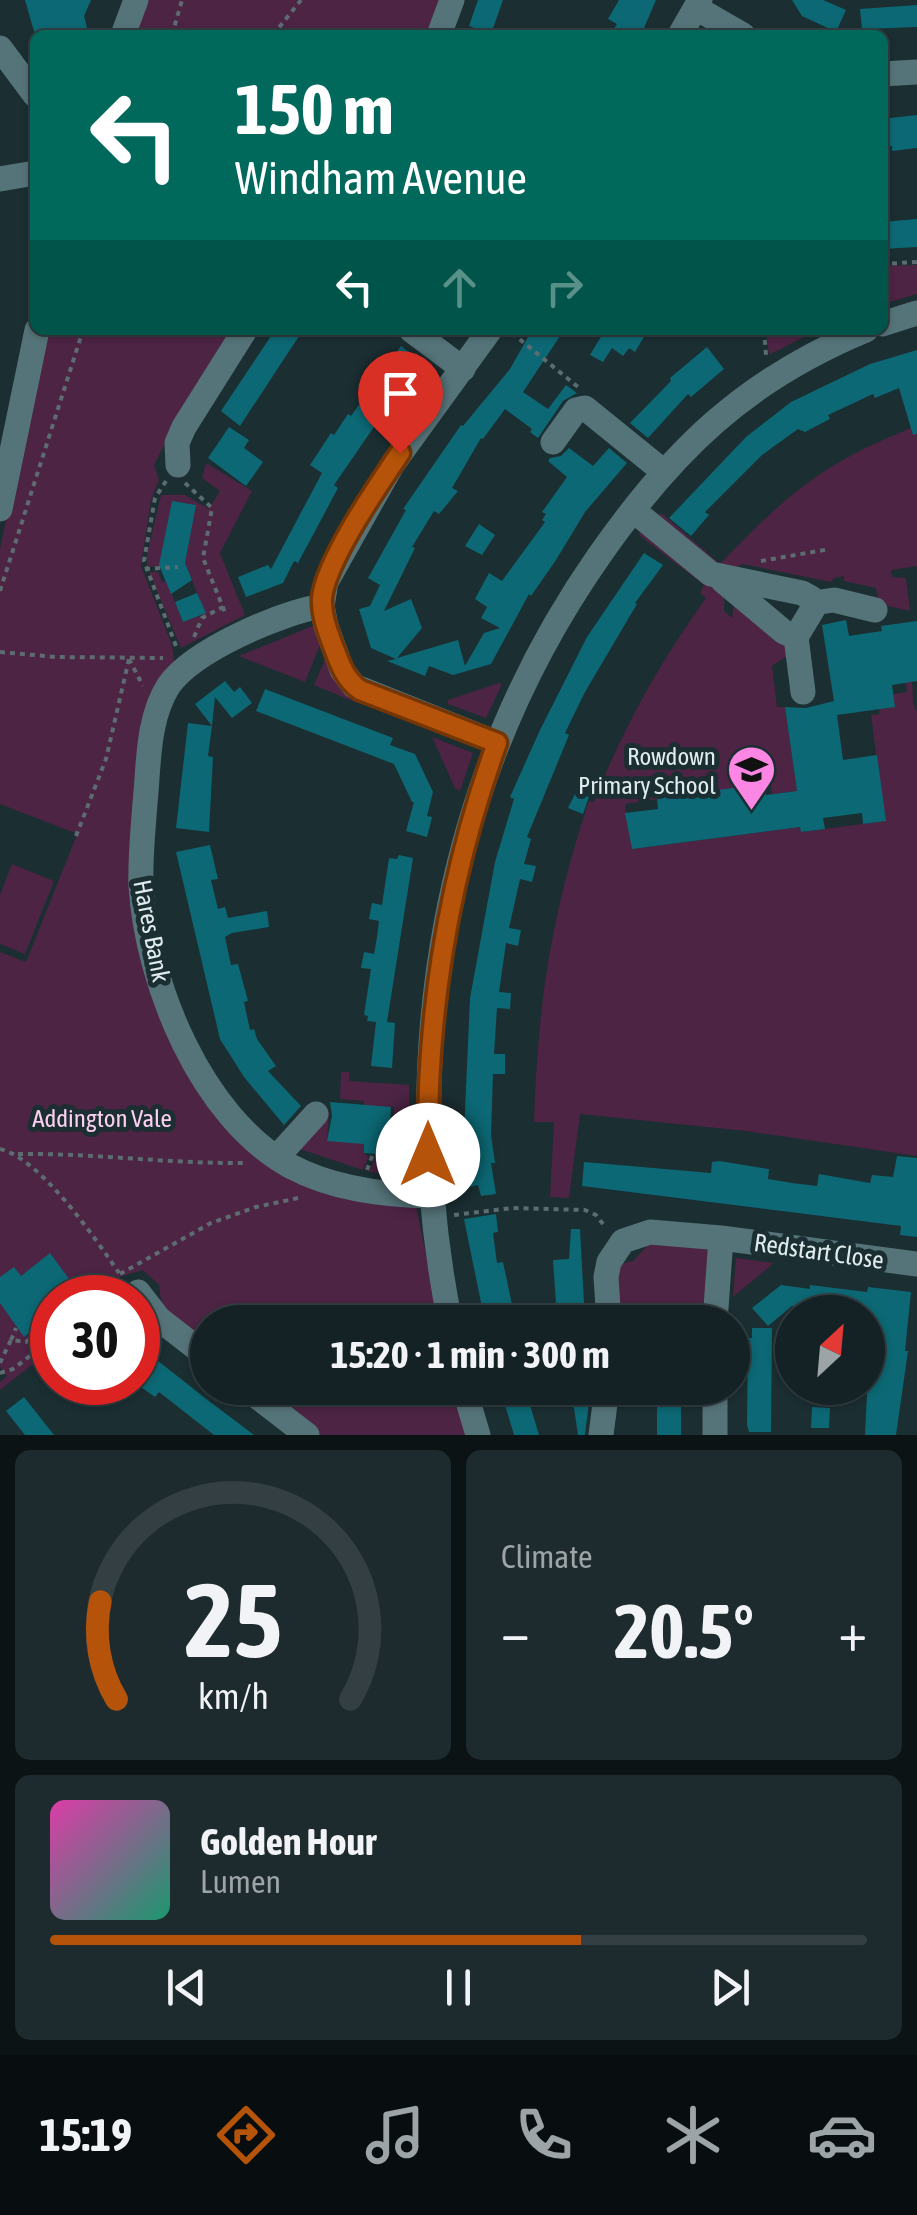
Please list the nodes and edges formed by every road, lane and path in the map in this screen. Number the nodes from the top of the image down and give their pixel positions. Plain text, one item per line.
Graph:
1 (136, 0) edge
2 (182, 0) edge
3 (302, 0) edge
4 (452, 0) edge
5 (698, 4) edge
6 (125, 30) edge
7 (173, 30) edge
8 (277, 30) edge
9 (441, 30) edge
10 (683, 30) edge
11 (736, 30) edge
12 (0, 48) edge
13 (917, 72) edge
14 (888, 74) edge
15 (30, 87) edge
16 (30, 174) edge
17 (0, 179) edge
18 (917, 262) edge
19 (888, 264) edge
20 (917, 313) edge
21 (888, 322) edge
22 (36, 335) edge
23 (81, 335) edge
24 (242, 335) edge
25 (418, 335) edge
26 (487, 335) edge
27 (765, 335) edge
28 (854, 335) edge
29 (463, 369) junction
30 (771, 377) junction
31 (553, 442) dead end
32 (178, 465) junction
33 (664, 472) junction
34 (0, 509) edge
35 (633, 510) junction
36 (830, 549) dead end
37 (760, 561) dead end
38 (178, 567) dead end
39 (146, 569) junction
40 (715, 575) junction
41 (0, 591) edge
42 (813, 603) junction
43 (322, 606) junction
44 (223, 608) junction
45 (875, 610) dead end
46 (230, 624) dead end
47 (796, 636) junction
48 (0, 652) edge
49 (186, 654) junction
50 (129, 659) junction
51 (803, 692) dead end
52 (158, 706) junction
53 (497, 743) junction
54 (76, 836) dead end
55 (316, 1114) dead end
56 (0, 1149) edge
57 (18, 1154) junction
58 (374, 1154) dead end
59 (277, 1158) junction
60 (365, 1174) dead end
61 (335, 1182) junction
62 (431, 1202) junction
63 (721, 1238) junction
64 (623, 1241) junction
65 (917, 1264) edge
66 (123, 1275) edge
67 (140, 1275) edge
68 (447, 1305) edge
69 (608, 1305) edge
70 (716, 1305) edge
71 (160, 1319) edge
72 (16, 1328) dead end
73 (30, 1339) edge
74 (11, 1340) junction
75 (190, 1343) edge
76 (30, 1354) edge
77 (0, 1363) edge
78 (0, 1373) edge
79 (268, 1405) edge
80 (469, 1405) edge
81 (605, 1405) edge
82 (714, 1405) edge
83 (306, 1435) edge
84 (478, 1435) edge
85 (602, 1435) edge
86 (715, 1435) edge

1 - 6 street
2 - 7 path
3 - 8 path
4 - 9 street
5 - 10 street
5 - 11 street
12 - 15 street
13 - 14 street
16 - 17 street
18 - 19 path
20 - 21 street
22 - 34 street
23 - 41 path
24 - 32 street
25 - 29 street
26 - 29 street
27 - 30 path
28 - 30 street
29 - 43 street
30 - 33 street
31 - 33 street
32 - 39 path
32 - 44 path
33 - 35 street
35 - 40 street
35 - 53 street
36 - 37 path
38 - 39 path
39 - 49 path
40 - 42 street
40 - 47 street
42 - 45 street
42 - 47 street
43 - 49 street, Hares Bank
43 - 53 street
44 - 46 path
44 - 49 path
47 - 51 street
48 - 50 path
49 - 50 path
49 - 52 street, Hares Bank
50 - 52 path
50 - 54 path
52 - 59 street, Hares Bank
53 - 62 street
55 - 59 street
56 - 57 path
57 - 59 path
57 - 66 path
58 - 60 path
59 - 61 street, Hares Bank
61 - 62 street, Hares Bank
61 - 67 path
62 - 64 path
62 - 68 street
63 - 64 street, Redstart Close
63 - 65 street, Redstart Close
63 - 70 street, Redstart Close
64 - 69 street
71 - 75 street
72 - 74 path
73 - 74 path
74 - 77 path
76 - 78 path
79 - 83 street
80 - 84 street
81 - 85 street
82 - 86 street

